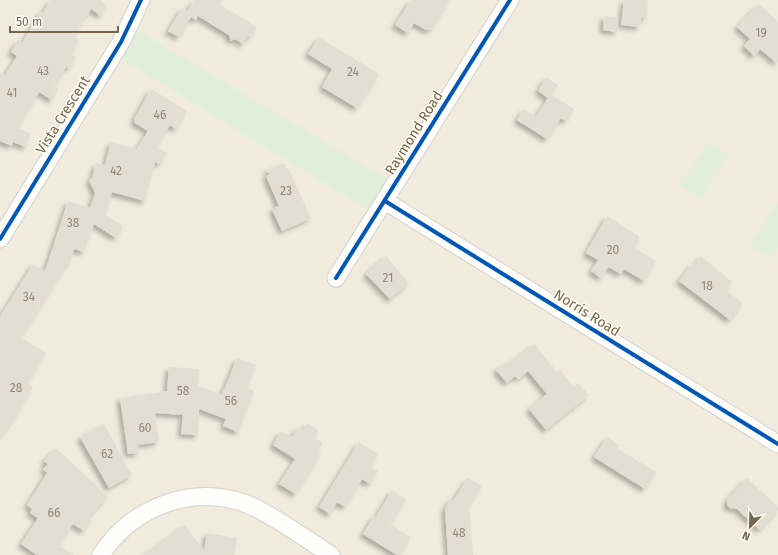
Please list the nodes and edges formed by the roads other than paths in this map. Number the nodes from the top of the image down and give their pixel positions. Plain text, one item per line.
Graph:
1 (141, 0) edge
2 (510, 0) edge
3 (385, 201) junction
4 (0, 239) edge
5 (336, 278) dead end
6 (778, 444) edge
7 (101, 555) edge
8 (331, 555) edge

1 - 4 street, Vista Crescent
2 - 3 street, Raymond Road
3 - 5 street, Raymond Road
3 - 6 street, Norris Road
7 - 8 street

